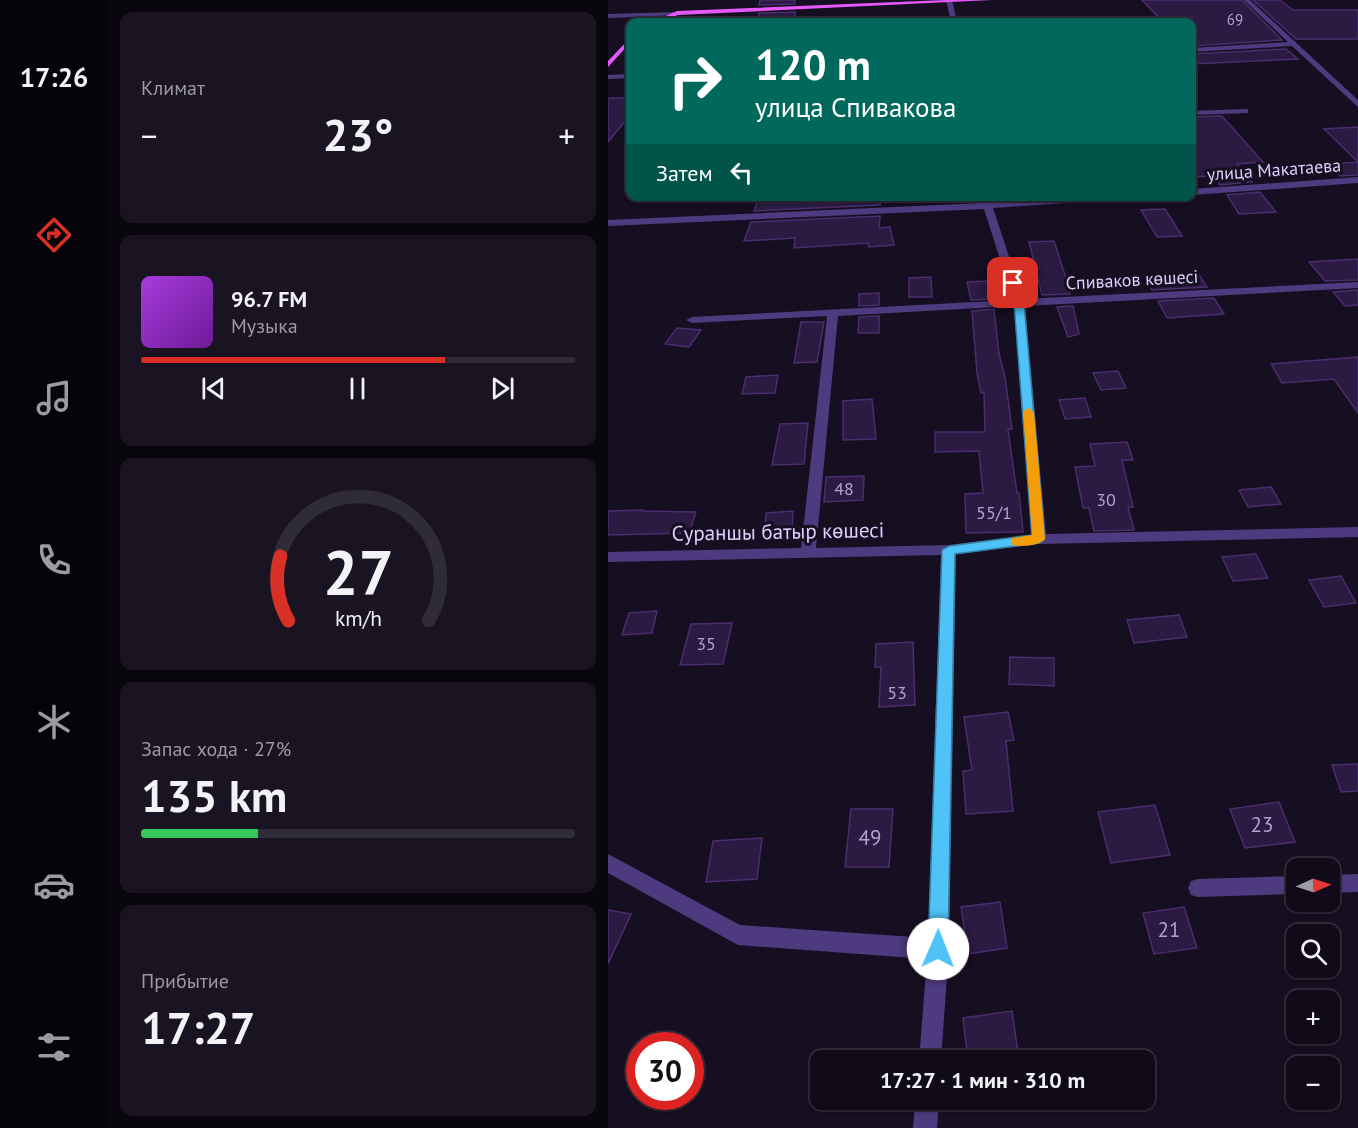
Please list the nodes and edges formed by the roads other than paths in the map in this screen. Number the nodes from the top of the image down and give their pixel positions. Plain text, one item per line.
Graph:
1 (989, 0) edge
2 (1247, 0) edge
3 (950, 1) edge
4 (677, 13) junction
5 (608, 16) edge
6 (665, 18) edge
7 (953, 18) edge
8 (1294, 44) junction
9 (626, 45) edge
10 (1196, 50) edge
11 (608, 65) edge
12 (626, 76) edge
13 (608, 77) edge
14 (1358, 106) edge
15 (1245, 111) dead end
16 (1196, 113) edge
17 (1358, 180) edge
18 (1196, 192) edge
19 (985, 201) edge
20 (608, 223) edge
21 (1358, 285) edge
22 (1019, 303) junction
23 (833, 313) junction
24 (692, 320) dead end
25 (1358, 532) edge
26 (1039, 539) junction
27 (949, 550) junction
28 (808, 552) junction
29 (608, 556) edge
30 (608, 863) edge
31 (1358, 883) edge
32 (1340, 884) edge
33 (1286, 885) edge
34 (1198, 888) dead end
35 (938, 949) junction
36 (931, 1050) edge
37 (926, 1110) edge
38 (925, 1128) edge

1 - 3 main road
2 - 8 street
3 - 4 main road
3 - 7 street
4 - 5 street
4 - 6 main road
8 - 10 street
8 - 14 street
9 - 11 main road
12 - 13 street
15 - 16 street
17 - 18 street, улица Макатаева
19 - 20 street
19 - 22 street
21 - 22 street, Спиваков көшесі
22 - 23 street, Спиваков көшесі
22 - 26 street
23 - 24 street, Спиваков көшесі
23 - 28 street
25 - 26 street, Сураншы батыр көшесі
26 - 27 street, Сураншы батыр көшесі
27 - 28 street, Сураншы батыр көшесі
27 - 35 street
28 - 29 street, Сураншы батыр көшесі
30 - 35 street
31 - 32 street
33 - 34 street
35 - 36 street
37 - 38 street

